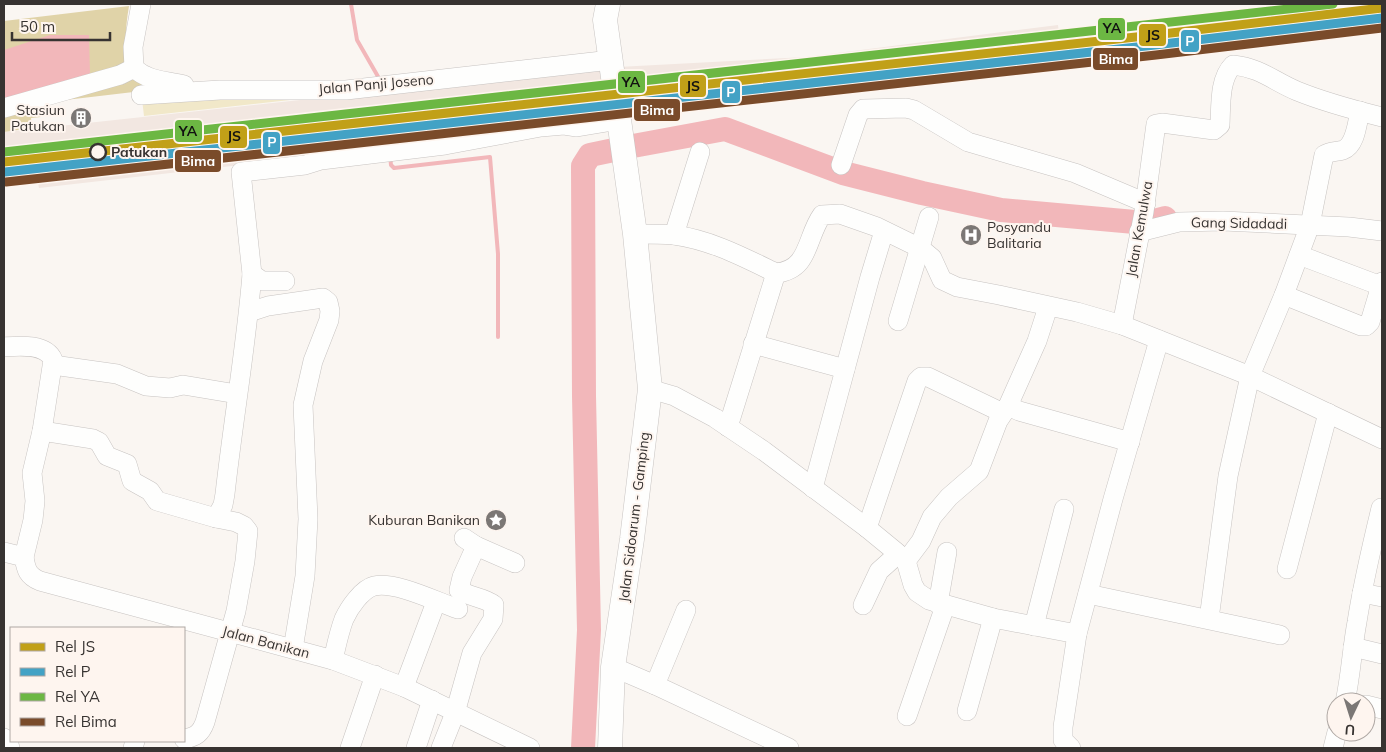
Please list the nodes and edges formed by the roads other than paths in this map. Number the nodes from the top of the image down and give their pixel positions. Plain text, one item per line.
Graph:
1 (140, 4) edge
2 (608, 4) edge
3 (610, 60) junction
4 (134, 68) junction
5 (199, 91) junction
6 (141, 95) dead end
7 (4, 108) edge
8 (1360, 111) junction
9 (1382, 117) edge
10 (619, 126) junction
11 (700, 152) dead end
12 (841, 165) dead end
13 (1145, 208) junction
14 (929, 217) dead end
15 (1310, 222) junction
16 (884, 231) junction
17 (1382, 231) edge
18 (1139, 232) junction
19 (635, 234) junction
20 (674, 235) junction
21 (920, 248) junction
22 (1299, 255) junction
23 (776, 273) junction
24 (252, 274) junction
25 (285, 281) dead end
26 (1382, 284) edge
27 (1284, 295) junction
28 (1048, 307) junction
29 (249, 312) junction
30 (898, 321) dead end
31 (1122, 325) junction
32 (1160, 340) junction
33 (753, 344) junction
34 (4, 347) edge
35 (53, 365) junction
36 (845, 369) junction
37 (1250, 376) junction
38 (650, 389) junction
39 (237, 394) junction
40 (1006, 410) junction
41 (1328, 413) junction
42 (728, 427) junction
43 (42, 431) junction
44 (1382, 439) edge
45 (1130, 442) junction
46 (813, 488) junction
47 (1382, 508) edge
48 (1064, 509) dead end
49 (216, 518) junction
50 (867, 528) junction
51 (4, 552) edge
52 (947, 552) dead end
53 (902, 557) junction
54 (24, 558) junction
55 (515, 563) dead end
56 (1287, 569) dead end
57 (1362, 593) junction
58 (1088, 594) junction
59 (1382, 597) edge
60 (436, 602) junction
61 (864, 605) dead end
62 (942, 605) junction
63 (458, 609) dead end
64 (686, 610) dead end
65 (993, 618) junction
66 (1209, 619) junction
67 (158, 621) edge
68 (1034, 626) junction
69 (230, 632) junction
70 (1078, 634) junction
71 (1280, 635) dead end
72 (1353, 647) junction
73 (293, 649) junction
74 (1382, 654) edge
75 (332, 660) junction
76 (613, 667) junction
77 (375, 674) junction
78 (655, 685) junction
79 (404, 687) junction
80 (1349, 692) edge
81 (432, 700) junction
82 (967, 711) dead end
83 (455, 713) junction
84 (907, 716) dead end
85 (185, 739) edge
86 (350, 748) edge
87 (416, 748) edge
88 (441, 748) edge
89 (530, 748) edge
90 (610, 748) edge
91 (789, 748) edge
92 (1071, 748) edge

1 - 4 street
2 - 3 main road
3 - 5 street, Jalan Panji Joseno
3 - 10 main road
4 - 5 street
4 - 7 street
5 - 6 street, Jalan Panji Joseno
8 - 9 street
8 - 13 street, Jalan Kemulwa
8 - 15 street
10 - 19 main road, Jalan Sidoarum - Gamping
10 - 24 street
11 - 20 street
12 - 13 street
13 - 18 street, Jalan Kemulwa
14 - 21 street
15 - 17 street, Gang Sidadadi
15 - 18 street, Gang Sidadadi
15 - 22 street
16 - 21 street
16 - 23 street
16 - 36 street
18 - 31 street, Jalan Kemulwa
19 - 20 street
19 - 38 main road, Jalan Sidoarum - Gamping
20 - 23 street
21 - 28 street
21 - 30 street
22 - 26 street
22 - 27 street
23 - 33 street
24 - 25 street
24 - 29 street
26 - 27 street
27 - 37 street
28 - 31 street
28 - 40 street
29 - 39 street
29 - 73 street
31 - 32 street
32 - 37 street
32 - 45 street
33 - 36 street
33 - 42 street
34 - 35 street
35 - 39 street
35 - 43 street
36 - 46 street
37 - 41 street
37 - 66 street
38 - 42 street
38 - 76 main road, Jalan Sidoarum - Gamping
39 - 49 street
40 - 45 street
40 - 50 street
40 - 53 street
41 - 44 street
41 - 56 street
42 - 46 street
43 - 49 street
43 - 54 street
45 - 58 street
46 - 50 street
47 - 57 street
48 - 68 street
49 - 69 street
50 - 53 street
51 - 54 street
52 - 62 street
53 - 61 street
53 - 62 street
54 - 67 street, Jalan Banikan
55 - 83 street
57 - 59 street
57 - 72 street
58 - 66 street
58 - 70 street
60 - 63 street
60 - 75 street
60 - 79 street
62 - 65 street
62 - 84 street
64 - 78 street
65 - 68 street
65 - 82 street
66 - 71 street
67 - 69 street, Jalan Banikan
68 - 70 street
69 - 73 street, Jalan Banikan
69 - 85 street
70 - 92 street
72 - 74 street
72 - 80 street
73 - 75 street, Jalan Banikan
75 - 77 street, Jalan Banikan
76 - 78 street
76 - 90 main road, Jalan Sidoarum - Gamping
77 - 79 street, Jalan Banikan
77 - 86 street
78 - 91 street
79 - 81 street, Jalan Banikan
81 - 83 street, Jalan Banikan
81 - 87 street
83 - 88 street
83 - 89 street, Jalan Banikan

